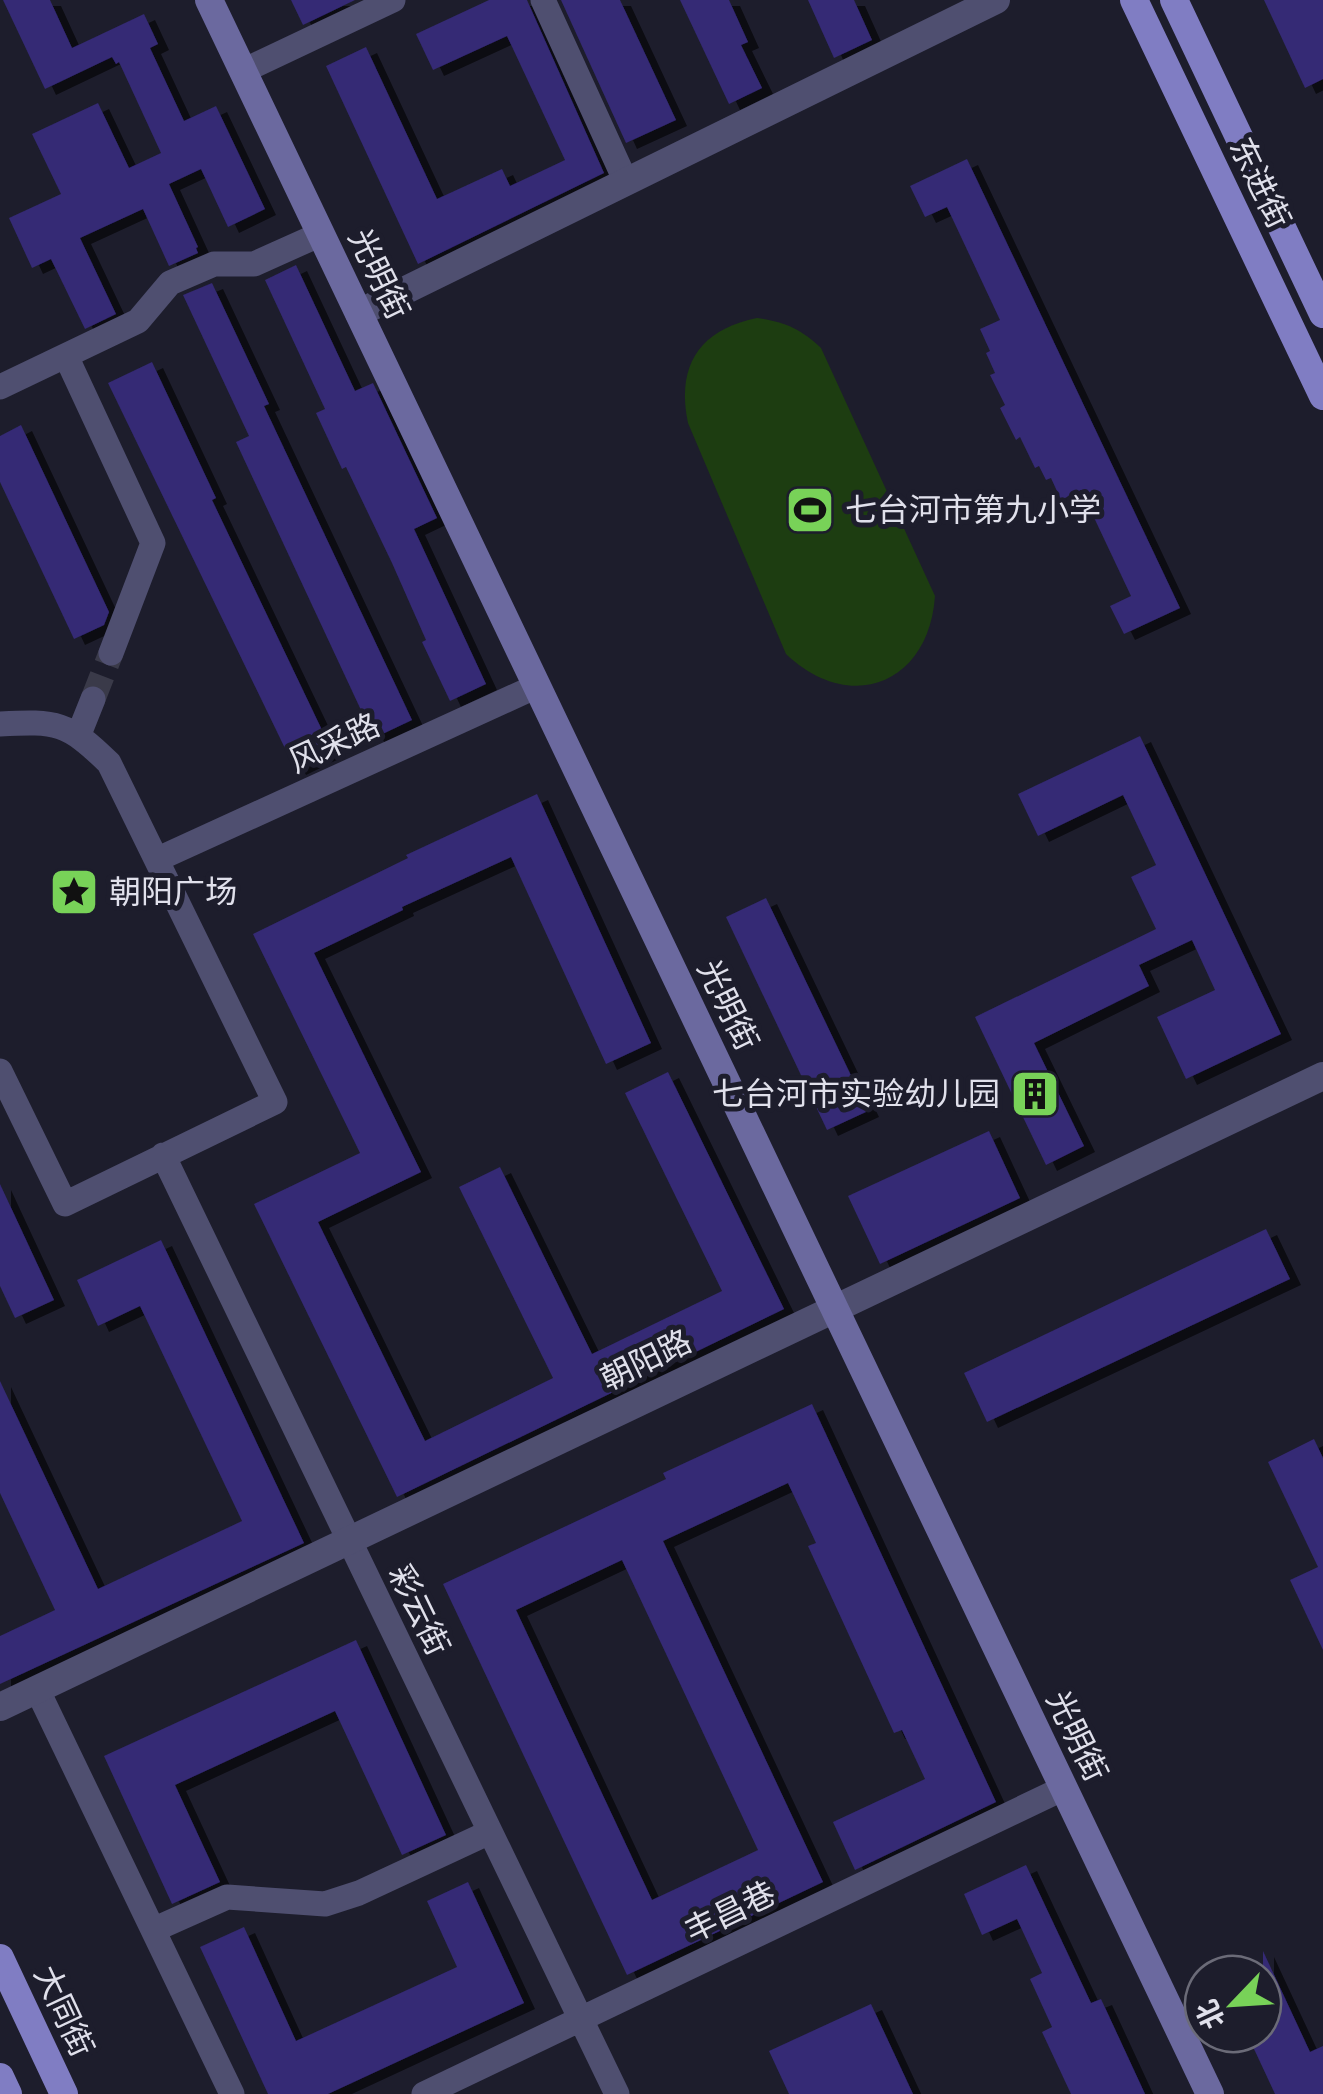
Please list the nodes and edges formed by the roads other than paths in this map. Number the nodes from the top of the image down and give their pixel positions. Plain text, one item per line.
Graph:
1 (209, 0) edge
2 (393, 0) edge
3 (543, 0) edge
4 (996, 0) edge
5 (1134, 0) edge
6 (1174, 0) edge
7 (243, 71) junction
8 (626, 182) junction
9 (321, 234) junction
10 (359, 314) junction
11 (1323, 314) edge
12 (66, 356) junction
13 (0, 387) edge
14 (1323, 396) edge
15 (110, 653) tunnel mouth
16 (537, 686) junction
17 (93, 699) tunnel mouth
18 (0, 724) edge
19 (80, 734) junction
20 (158, 860) junction
21 (0, 1071) edge
22 (1323, 1076) edge
23 (163, 1154) junction
24 (835, 1309) junction
25 (349, 1540) junction
26 (37, 1690) junction
27 (0, 1707) edge
28 (1064, 1788) junction
29 (490, 1832) junction
30 (153, 1930) junction
31 (0, 1958) edge
32 (581, 2019) junction
33 (0, 2078) edge
34 (8, 2094) edge
35 (64, 2094) edge
36 (232, 2094) edge
37 (424, 2094) edge
38 (617, 2094) edge
39 (1210, 2094) edge

1 - 7 main road, 光明街
2 - 7 street
3 - 8 street
4 - 8 street
5 - 14 main road, 东进街
6 - 11 main road, 东进街
7 - 9 main road, 光明街
8 - 10 street
9 - 10 main road, 光明街
9 - 12 street
10 - 16 main road, 光明街
12 - 13 street
12 - 15 street
16 - 20 street, 风采路
16 - 24 main road, 光明街
17 - 19 street
18 - 19 street
19 - 20 street
20 - 23 street
21 - 23 street
22 - 24 street, 朝阳路
23 - 25 street, 彩云街
24 - 25 street, 朝阳路
24 - 28 main road, 光明街
25 - 26 street, 朝阳路
25 - 29 street, 彩云街
26 - 27 street, 朝阳路
26 - 30 street
28 - 32 street, 丰昌巷
28 - 39 main road, 光明街
29 - 30 street
29 - 32 street, 彩云街
30 - 36 street
31 - 35 main road, 大同街
32 - 37 street, 丰昌巷
32 - 38 street, 彩云街
33 - 34 main road

